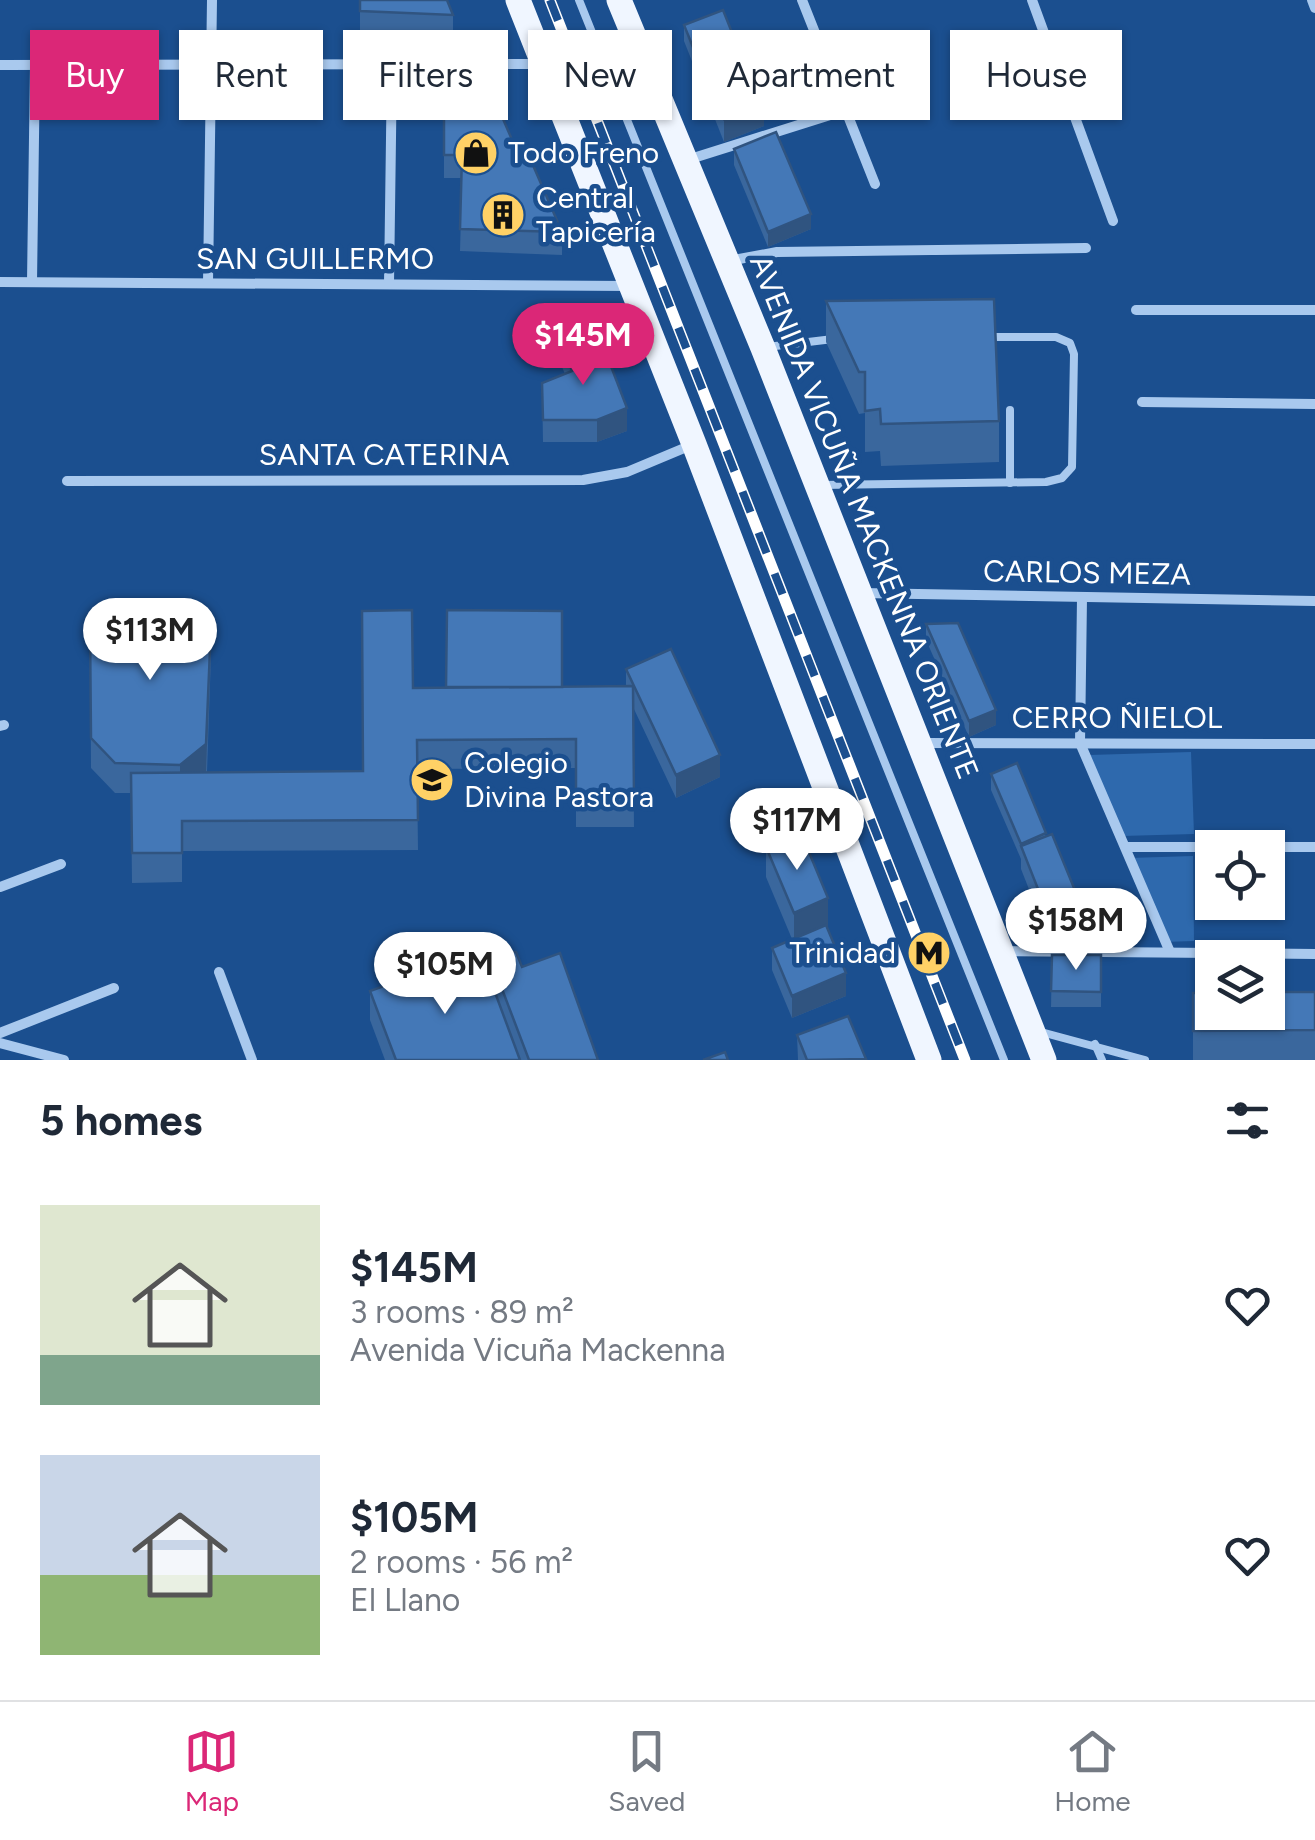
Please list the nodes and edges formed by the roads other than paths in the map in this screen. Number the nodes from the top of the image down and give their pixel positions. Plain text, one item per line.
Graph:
1 (212, 0) edge
2 (518, 0) edge
3 (579, 0) edge
4 (619, 0) edge
5 (802, 0) edge
6 (1032, 0) edge
7 (1312, 0) edge
8 (1315, 8) edge
9 (212, 30) edge
10 (530, 30) edge
11 (814, 30) edge
12 (0, 64) edge
13 (30, 65) edge
14 (34, 120) edge
15 (210, 120) edge
16 (391, 120) edge
17 (565, 120) edge
18 (814, 120) edge
19 (850, 120) edge
20 (687, 160) junction
21 (875, 184) dead end
22 (1113, 221) dead end
23 (1086, 248) dead end
24 (728, 261) junction
25 (0, 282) edge
26 (32, 282) junction
27 (208, 283) junction
28 (388, 284) junction
29 (631, 286) junction
30 (1136, 310) dead end
31 (1315, 310) edge
32 (967, 337) edge
33 (836, 340) edge
34 (763, 348) junction
35 (1142, 402) dead end
36 (1315, 404) edge
37 (1010, 410) dead end
38 (694, 444) junction
39 (67, 480) dead end
40 (1010, 482) junction
41 (816, 485) junction
42 (859, 593) junction
43 (1082, 598) junction
44 (1315, 601) edge
45 (918, 743) junction
46 (1080, 743) junction
47 (1315, 744) edge
48 (1126, 847) junction
49 (1315, 847) edge
50 (60, 864) dead end
51 (0, 888) edge
52 (1001, 952) junction
53 (1170, 952) junction
54 (1315, 954) edge
55 (219, 972) dead end
56 (114, 988) dead end
57 (1032, 1030) junction
58 (0, 1034) edge
59 (0, 1043) edge
60 (1094, 1044) junction
61 (64, 1060) edge
62 (252, 1060) edge
63 (928, 1060) edge
64 (1004, 1060) edge
65 (1044, 1060) edge
66 (1102, 1060) edge
67 (1146, 1060) edge

1 - 9 street
2 - 10 main road
3 - 64 lane
4 - 20 main road, AVENIDA VICUÑA MACKENNA ORIENTE
5 - 11 street
6 - 22 street
7 - 8 street
12 - 13 street
14 - 26 street
15 - 27 street
16 - 28 street
17 - 29 main road
18 - 20 street
19 - 21 street
20 - 24 main road, AVENIDA VICUÑA MACKENNA ORIENTE
23 - 24 street
24 - 34 main road, AVENIDA VICUÑA MACKENNA ORIENTE
25 - 26 street, SAN GUILLERMO
26 - 27 street, SAN GUILLERMO
27 - 28 street, SAN GUILLERMO
28 - 29 street, SAN GUILLERMO
29 - 38 main road
30 - 31 street
32 - 40 lane
33 - 34 lane
34 - 41 main road, AVENIDA VICUÑA MACKENNA ORIENTE
35 - 36 street
37 - 40 lane
38 - 39 street, SANTA CATERINA
38 - 63 main road
40 - 41 lane
41 - 42 main road, AVENIDA VICUÑA MACKENNA ORIENTE
42 - 43 street, CARLOS MEZA
42 - 45 main road, AVENIDA VICUÑA MACKENNA ORIENTE
43 - 44 street, CARLOS MEZA
43 - 46 street
45 - 46 street, CERRO ÑIELOL
45 - 52 main road, AVENIDA VICUÑA MACKENNA ORIENTE
46 - 47 street, CERRO ÑIELOL
46 - 48 street
48 - 49 street
48 - 53 street
50 - 51 street
52 - 53 street
52 - 57 main road, AVENIDA VICUÑA MACKENNA ORIENTE
53 - 54 street
55 - 62 street
56 - 58 street
57 - 60 lane
57 - 65 main road, AVENIDA VICUÑA MACKENNA ORIENTE
59 - 61 street
60 - 66 lane
60 - 67 lane

